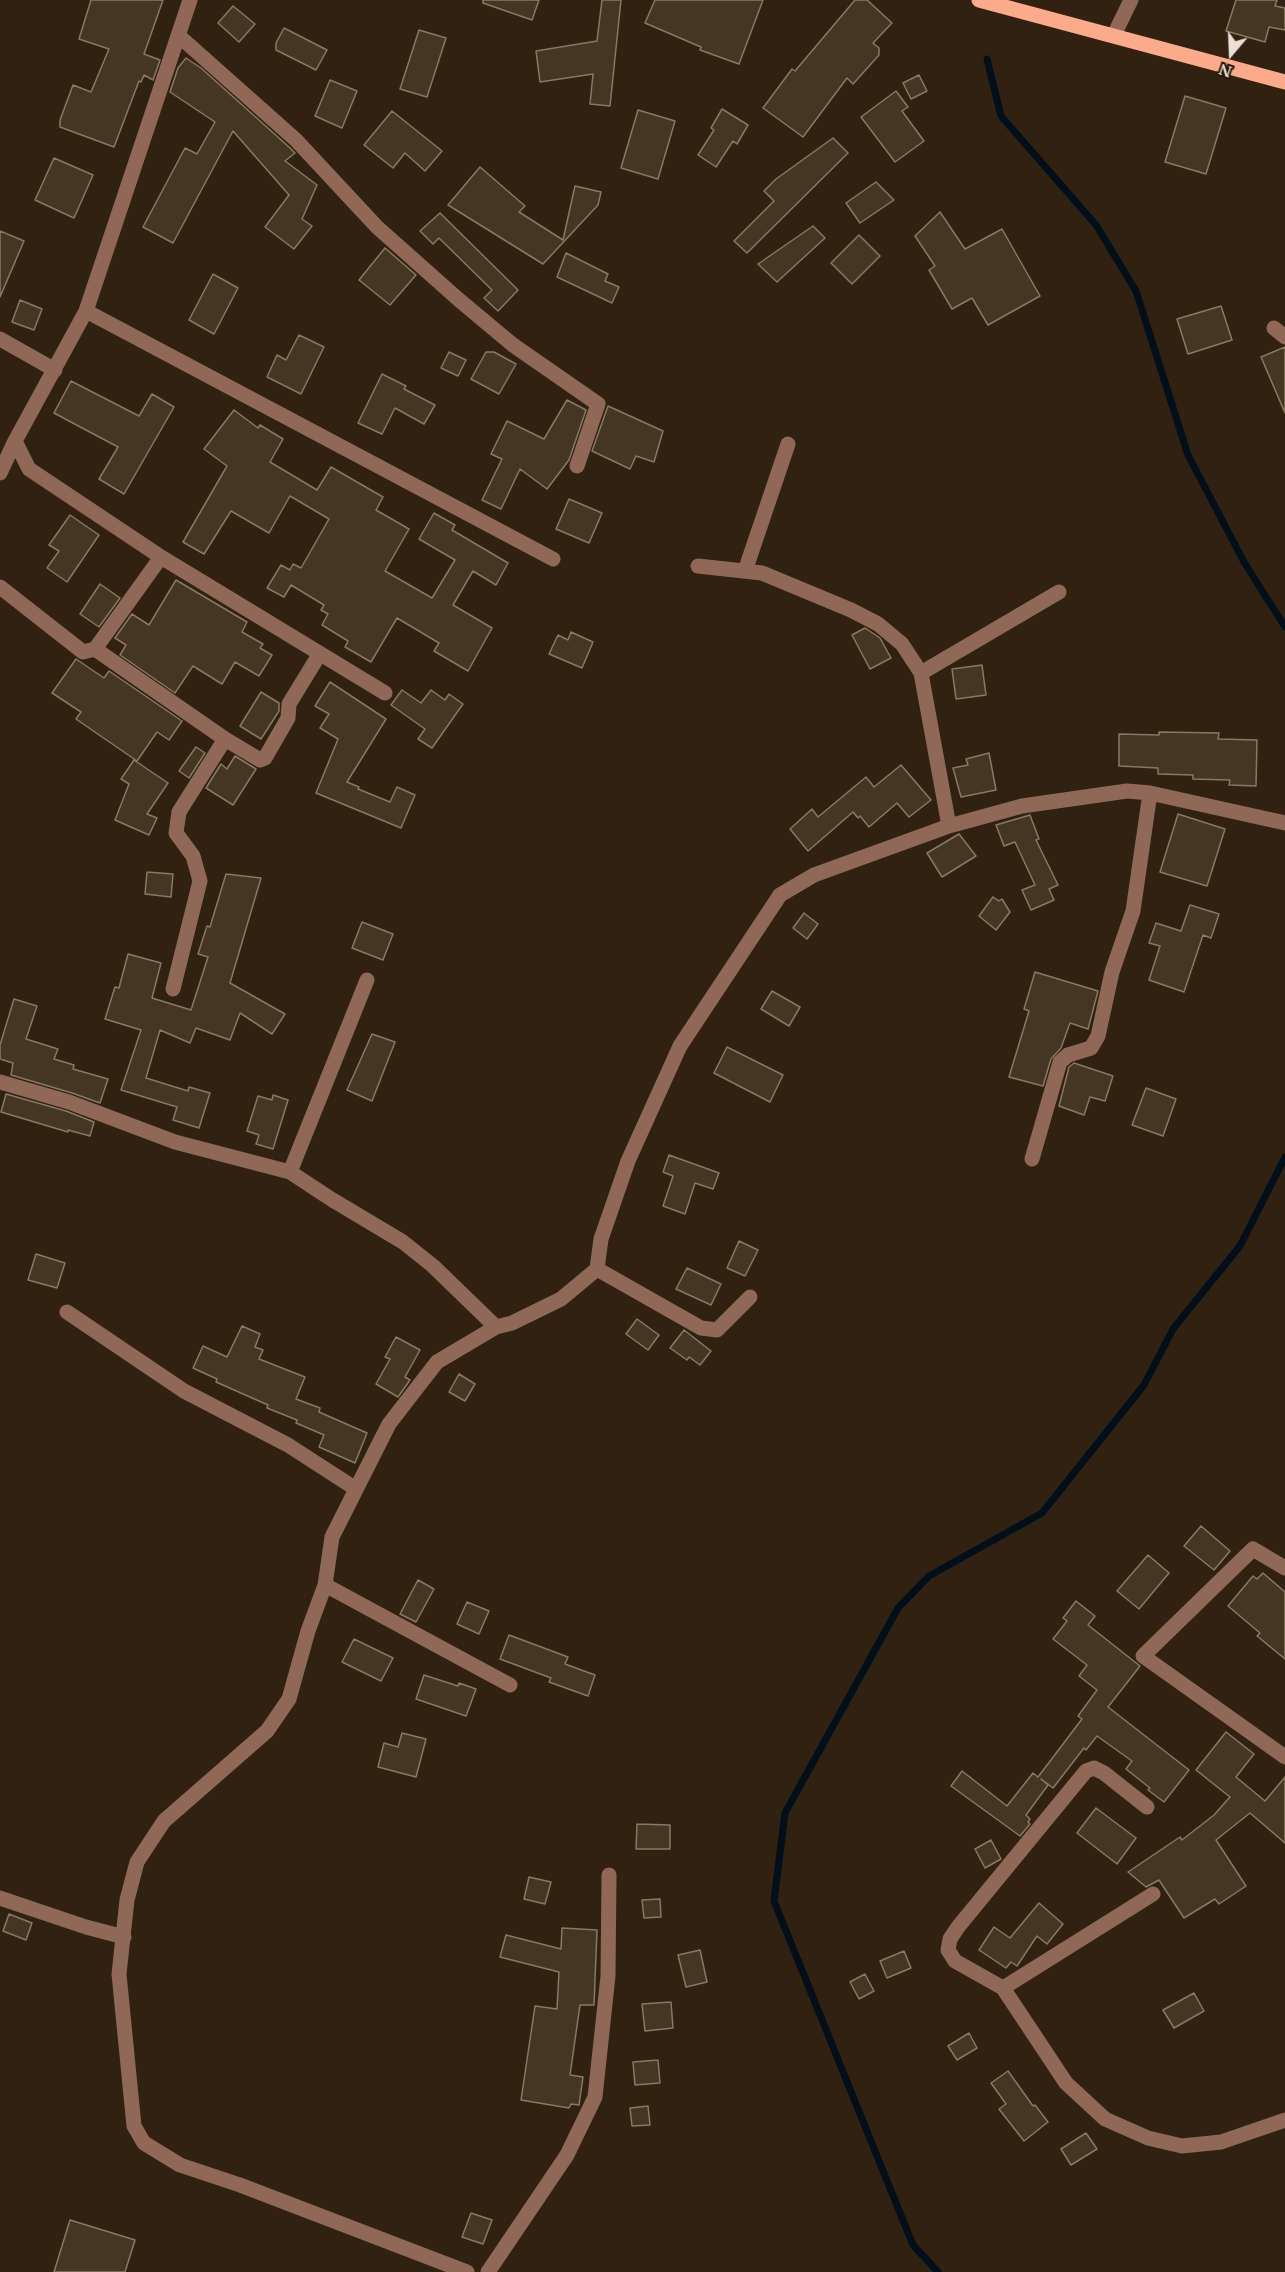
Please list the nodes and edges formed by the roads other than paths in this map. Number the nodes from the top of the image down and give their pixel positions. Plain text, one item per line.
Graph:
1 (190, 0) edge
2 (979, 0) edge
3 (1131, 0) edge
4 (1114, 34) junction
5 (179, 36) junction
6 (1285, 82) edge
7 (86, 312) junction
8 (0, 339) edge
9 (55, 369) junction
10 (15, 441) junction
11 (788, 444) dead end
12 (577, 466) dead end
13 (0, 473) edge
14 (161, 556) junction
15 (553, 560) dead end
16 (698, 566) dead end
17 (745, 571) junction
18 (0, 587) edge
19 (1059, 592) dead end
20 (95, 649) junction
21 (319, 655) junction
22 (921, 673) junction
23 (385, 693) dead end
24 (225, 739) junction
25 (1150, 793) junction
26 (1285, 824) edge
27 (949, 826) junction
28 (368, 980) dead end
29 (173, 989) dead end
30 (0, 1082) edge
31 (1032, 1159) dead end
32 (290, 1172) junction
33 (597, 1269) junction
34 (750, 1297) dead end
35 (67, 1312) dead end
36 (496, 1327) junction
37 (356, 1489) junction
38 (1285, 1568) edge
39 (325, 1585) junction
40 (510, 1685) dead end
41 (1285, 1757) edge
42 (1147, 1807) dead end
43 (609, 1875) dead end
44 (1153, 1894) dead end
45 (0, 1898) edge
46 (124, 1936) junction
47 (1003, 1988) junction
48 (1285, 2120) edge
49 (467, 2272) edge
50 (488, 2272) edge

1 - 5 street
2 - 4 main road
3 - 4 street
4 - 6 main road
5 - 7 street
5 - 12 street
7 - 9 street
7 - 15 street
8 - 9 street
9 - 10 street
10 - 13 street
10 - 14 street
11 - 17 street
14 - 20 street
14 - 21 street
16 - 17 street
17 - 22 street
18 - 20 street
19 - 22 street
20 - 24 street
21 - 23 street
21 - 24 street
22 - 27 street
24 - 29 street
25 - 26 street
25 - 27 street
25 - 31 street
27 - 33 street
28 - 32 street
30 - 32 street
32 - 36 street
33 - 34 street
33 - 36 street
35 - 37 street
36 - 37 street
37 - 39 street
38 - 41 street
39 - 40 street
39 - 46 street
42 - 47 street
43 - 50 street
44 - 47 street
45 - 46 street
46 - 49 street
47 - 48 street

